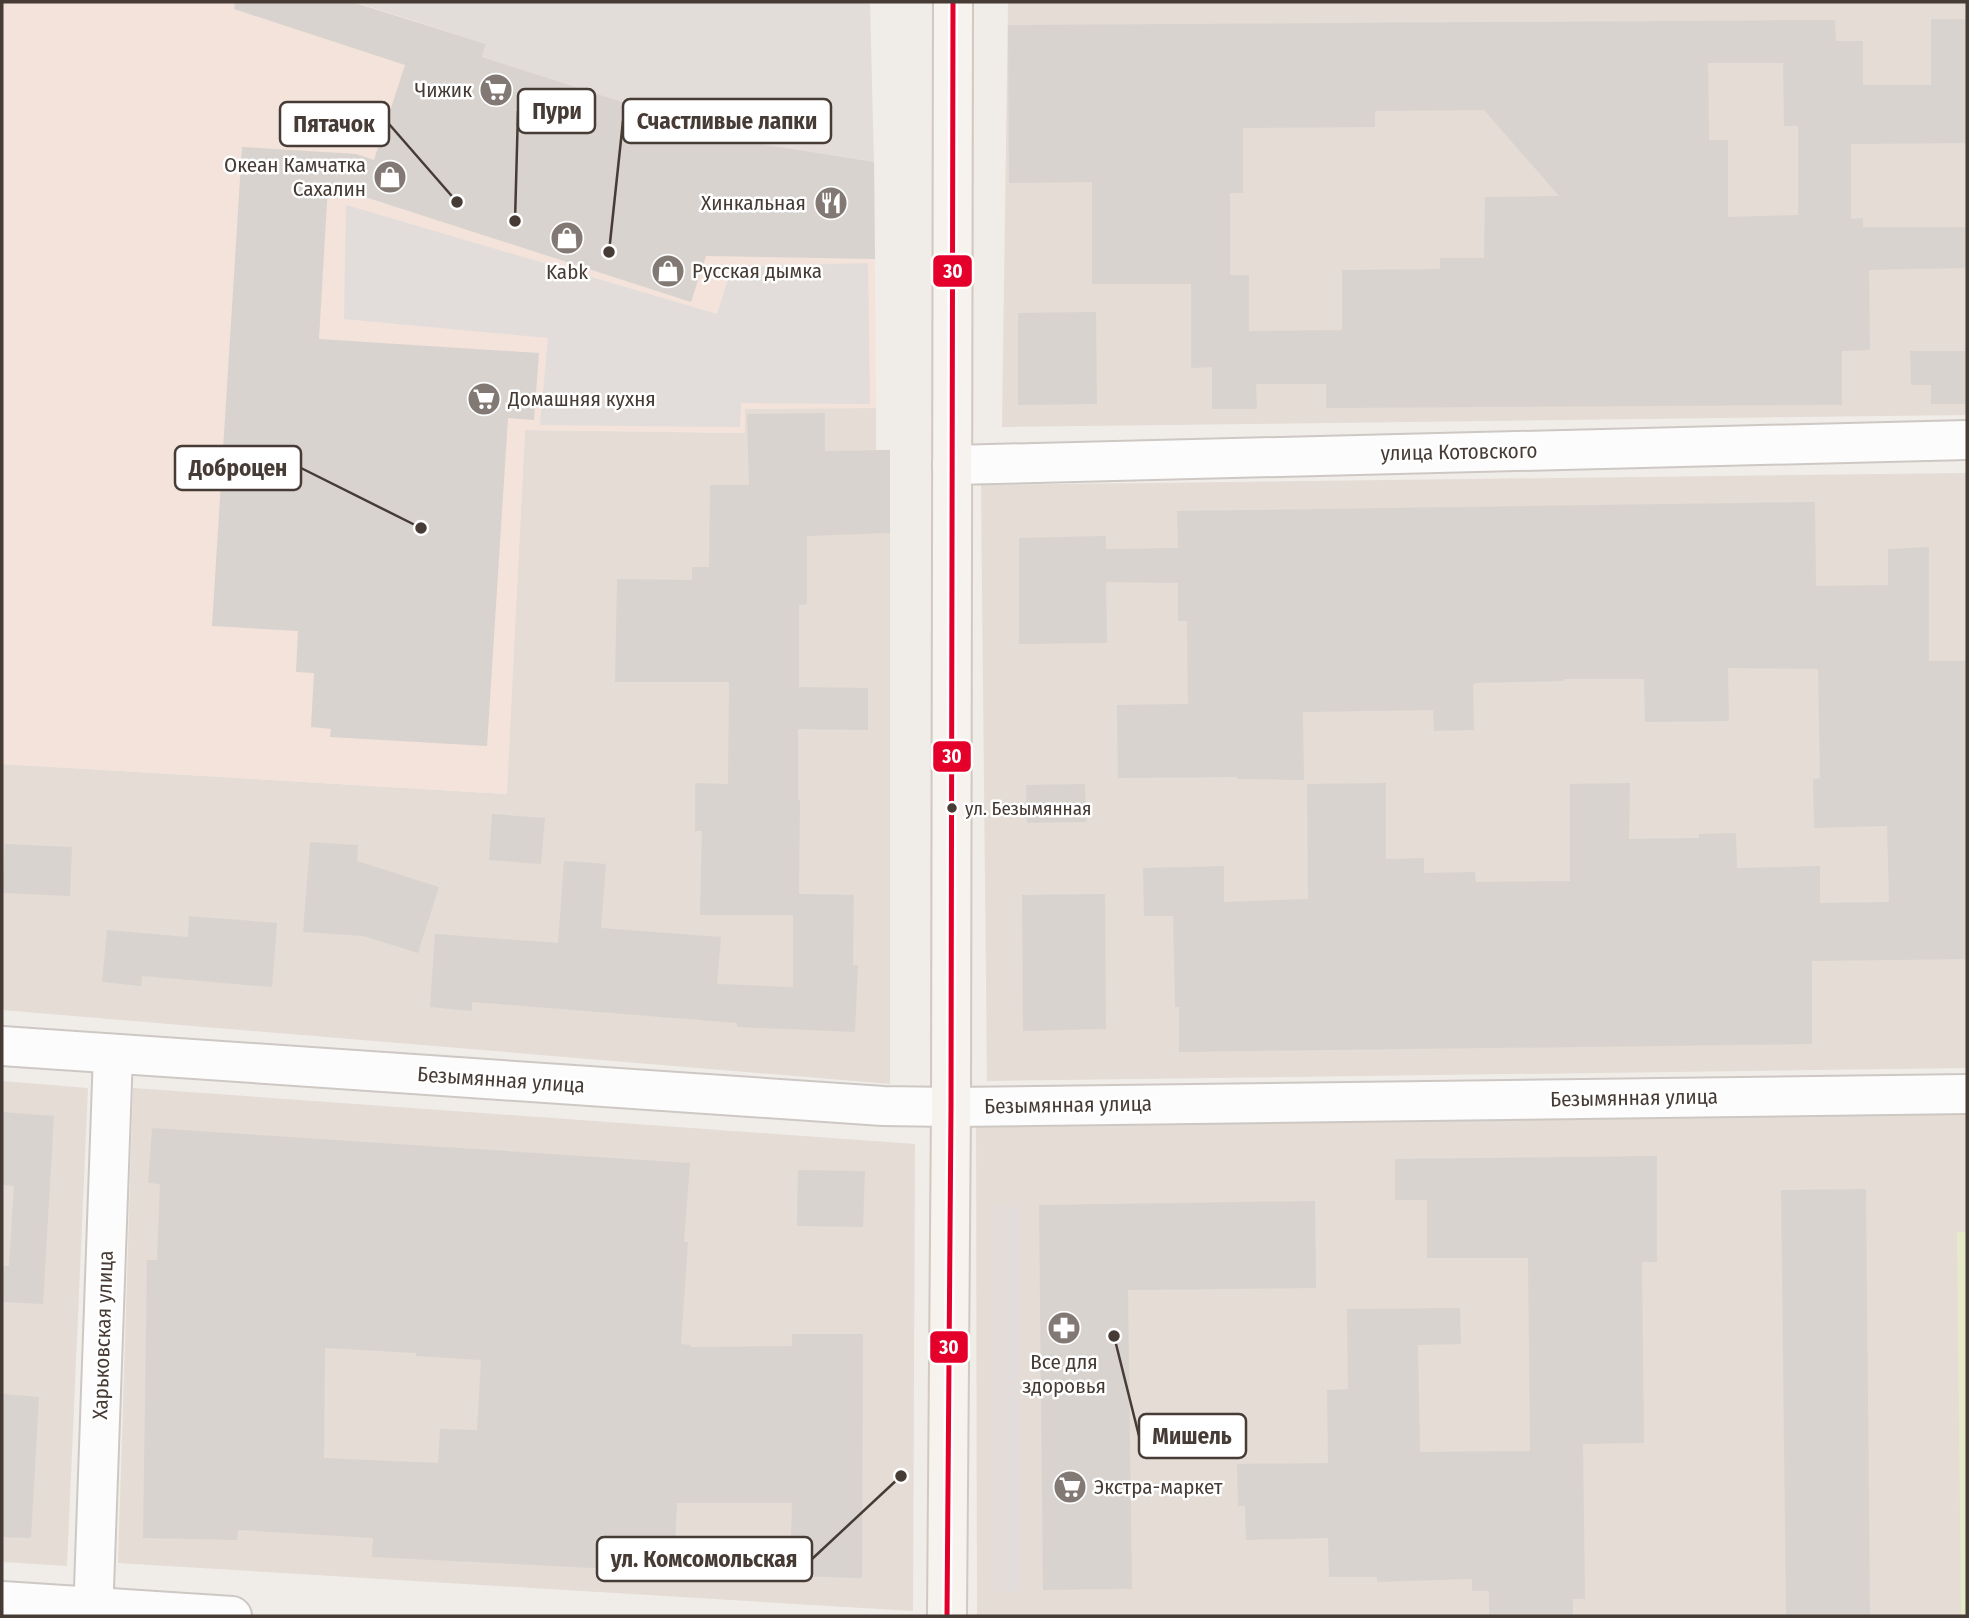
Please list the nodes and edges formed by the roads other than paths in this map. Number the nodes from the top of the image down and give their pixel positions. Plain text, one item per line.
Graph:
1 (954, 2) edge
2 (1967, 440) edge
3 (951, 465) junction
4 (2, 1046) edge
5 (113, 1054) junction
6 (1967, 1094) edge
7 (951, 1107) junction
8 (2, 1601) edge
9 (93, 1612) edge
10 (232, 1616) edge
11 (947, 1616) edge

1 - 3 street
2 - 3 street, улица Котовского
3 - 7 street
4 - 5 street, Безымянная улица
5 - 7 street, Безымянная улица
5 - 9 street, Харьковская улица
6 - 7 street, Безымянная улица
7 - 11 street
8 - 9 street
9 - 10 street

